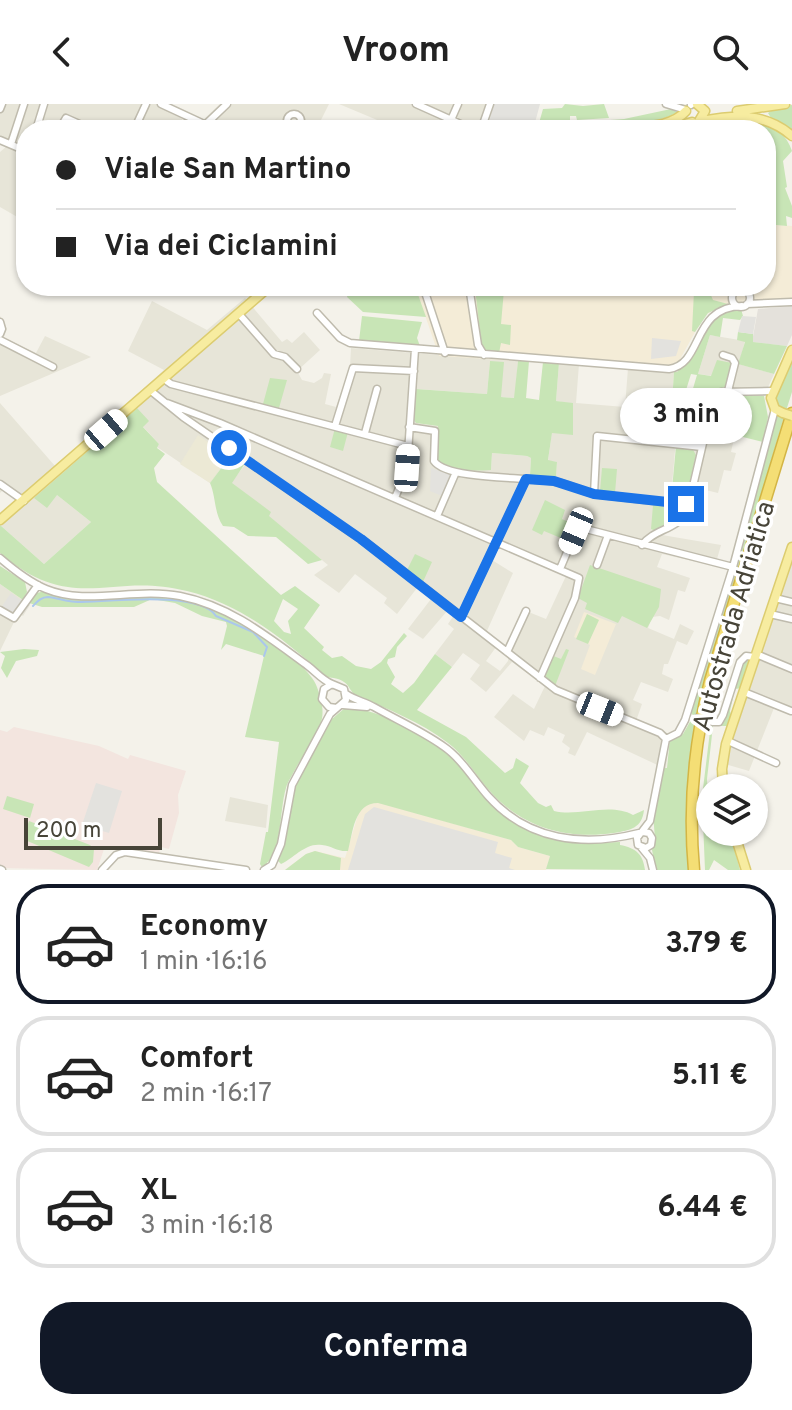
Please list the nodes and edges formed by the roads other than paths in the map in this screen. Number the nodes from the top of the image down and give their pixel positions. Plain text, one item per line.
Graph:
1 (227, 104) edge
2 (296, 104) edge
3 (417, 104) edge
4 (458, 104) edge
5 (666, 104) edge
6 (165, 105) edge
7 (781, 105) edge
8 (695, 107) edge
9 (174, 110) junction
10 (293, 114) dead end
11 (185, 120) edge
12 (195, 120) edge
13 (210, 120) edge
14 (451, 120) joint
15 (676, 120) edge
16 (694, 120) edge
17 (706, 120) edge
18 (760, 120) edge
19 (772, 120) edge
20 (16, 129) edge
21 (0, 140) edge
22 (11, 144) junction
23 (16, 146) edge
24 (260, 296) edge
25 (426, 296) edge
26 (471, 296) edge
27 (734, 296) edge
28 (749, 296) edge
29 (751, 296) edge
30 (791, 303) edge
31 (744, 305) junction
32 (761, 305) junction
33 (317, 313) dead end
34 (239, 314) junction
35 (0, 322) edge
36 (0, 337) edge
37 (478, 345) junction
38 (415, 349) junction
39 (792, 350) edge
40 (445, 353) junction
41 (472, 355) junction
42 (723, 355) dead end
43 (487, 356) junction
44 (53, 367) dead end
45 (297, 369) dead end
46 (414, 371) junction
47 (164, 379) junction
48 (377, 389) dead end
49 (151, 391) junction
50 (728, 391) junction
51 (772, 391) junction
52 (180, 410) junction
53 (785, 413) edge
54 (203, 416) junction
55 (335, 426) junction
56 (409, 427) junction
57 (200, 428) junction
58 (365, 433) junction
59 (792, 434) edge
60 (408, 446) junction
61 (702, 447) junction
62 (456, 472) junction
63 (526, 479) junction
64 (0, 484) edge
65 (594, 494) junction
66 (395, 498) junction
67 (24, 501) junction
68 (689, 505) junction
69 (437, 516) junction
70 (1, 521) edge
71 (608, 535) junction
72 (497, 542) junction
73 (642, 545) junction
74 (792, 547) edge
75 (0, 560) edge
76 (597, 565) dead end
77 (733, 567) junction
78 (560, 569) junction
79 (38, 585) junction
80 (775, 598) junction
81 (792, 602) edge
82 (526, 611) dead end
83 (2, 612) edge
84 (770, 614) junction
85 (461, 617) junction
86 (792, 619) edge
87 (507, 652) junction
88 (756, 655) junction
89 (302, 662) junction
90 (792, 669) edge
91 (540, 678) junction
92 (332, 684) junction
93 (323, 692) junction
94 (744, 692) junction
95 (346, 694) junction
96 (326, 705) junction
97 (340, 707) junction
98 (380, 711) junction
99 (791, 711) edge
100 (690, 717) junction
101 (321, 734) junction
102 (666, 739) junction
103 (728, 741) junction
104 (776, 763) dead end
105 (722, 774) edge
106 (651, 811) junction
107 (641, 833) junction
108 (652, 836) junction
109 (607, 840) junction
110 (651, 845) junction
111 (640, 846) junction
112 (738, 846) edge
113 (274, 866) edge
114 (102, 870) edge
115 (246, 870) edge
116 (264, 870) edge
117 (654, 870) edge
118 (694, 870) edge
119 (700, 870) edge
120 (746, 870) edge

1 - 13 street
2 - 10 street
3 - 14 street
4 - 14 street
5 - 8 street
6 - 9 street
7 - 8 main road
7 - 19 main road
8 - 15 main road
8 - 16 main road
9 - 11 street
9 - 12 street
17 - 18 main road
20 - 22 street
21 - 22 street
22 - 23 street
24 - 34 main road
25 - 40 street
26 - 37 street
27 - 31 street
28 - 31 street
29 - 32 street
30 - 32 street
31 - 32 street
31 - 43 street
33 - 38 street
34 - 45 street
34 - 47 main road
35 - 36 street
36 - 44 street
37 - 41 street
37 - 43 street
38 - 40 street
38 - 46 street
39 - 51 main road
40 - 41 street
41 - 43 street
42 - 50 street
46 - 55 street
46 - 56 street
47 - 49 main road
47 - 55 street
48 - 58 street
49 - 52 street
49 - 67 main road
50 - 51 street
50 - 61 street
51 - 53 main road
52 - 54 street
52 - 57 street
53 - 77 street
53 - 118 highway, Autostrada Adriatica
54 - 57 street
54 - 66 street
55 - 58 street
56 - 60 street
56 - 62 street
57 - 85 street
58 - 60 street
59 - 119 highway, Autostrada Adriatica
60 - 66 street
61 - 65 street
61 - 68 street
62 - 63 street
62 - 69 street
63 - 65 street
63 - 72 street
64 - 67 street
65 - 68 street
66 - 69 street
67 - 70 main road
68 - 73 street
69 - 72 street
71 - 73 street
71 - 76 street
71 - 78 street
72 - 78 street
72 - 85 street
73 - 77 street
74 - 80 main road
75 - 79 street
77 - 100 street
78 - 91 street
79 - 83 street
79 - 89 street
80 - 81 street
80 - 84 main road
82 - 87 street
84 - 86 street
84 - 88 main road
85 - 87 street
87 - 91 street
88 - 90 street
88 - 94 main road
88 - 100 street, bridge
89 - 92 street
89 - 93 street
91 - 102 street
92 - 93 street
92 - 95 street
93 - 96 street
94 - 99 street
94 - 103 main road
95 - 97 street
95 - 98 street
96 - 97 street
96 - 101 street
97 - 98 street
97 - 101 street
98 - 109 street
100 - 102 street
101 - 113 street
102 - 106 street
103 - 104 street
103 - 105 main road
106 - 107 street
106 - 108 street
107 - 108 street
107 - 109 street
107 - 111 street
108 - 110 street
109 - 111 street
110 - 111 street
110 - 117 street
111 - 117 street
112 - 120 main road
113 - 116 street
114 - 115 street

